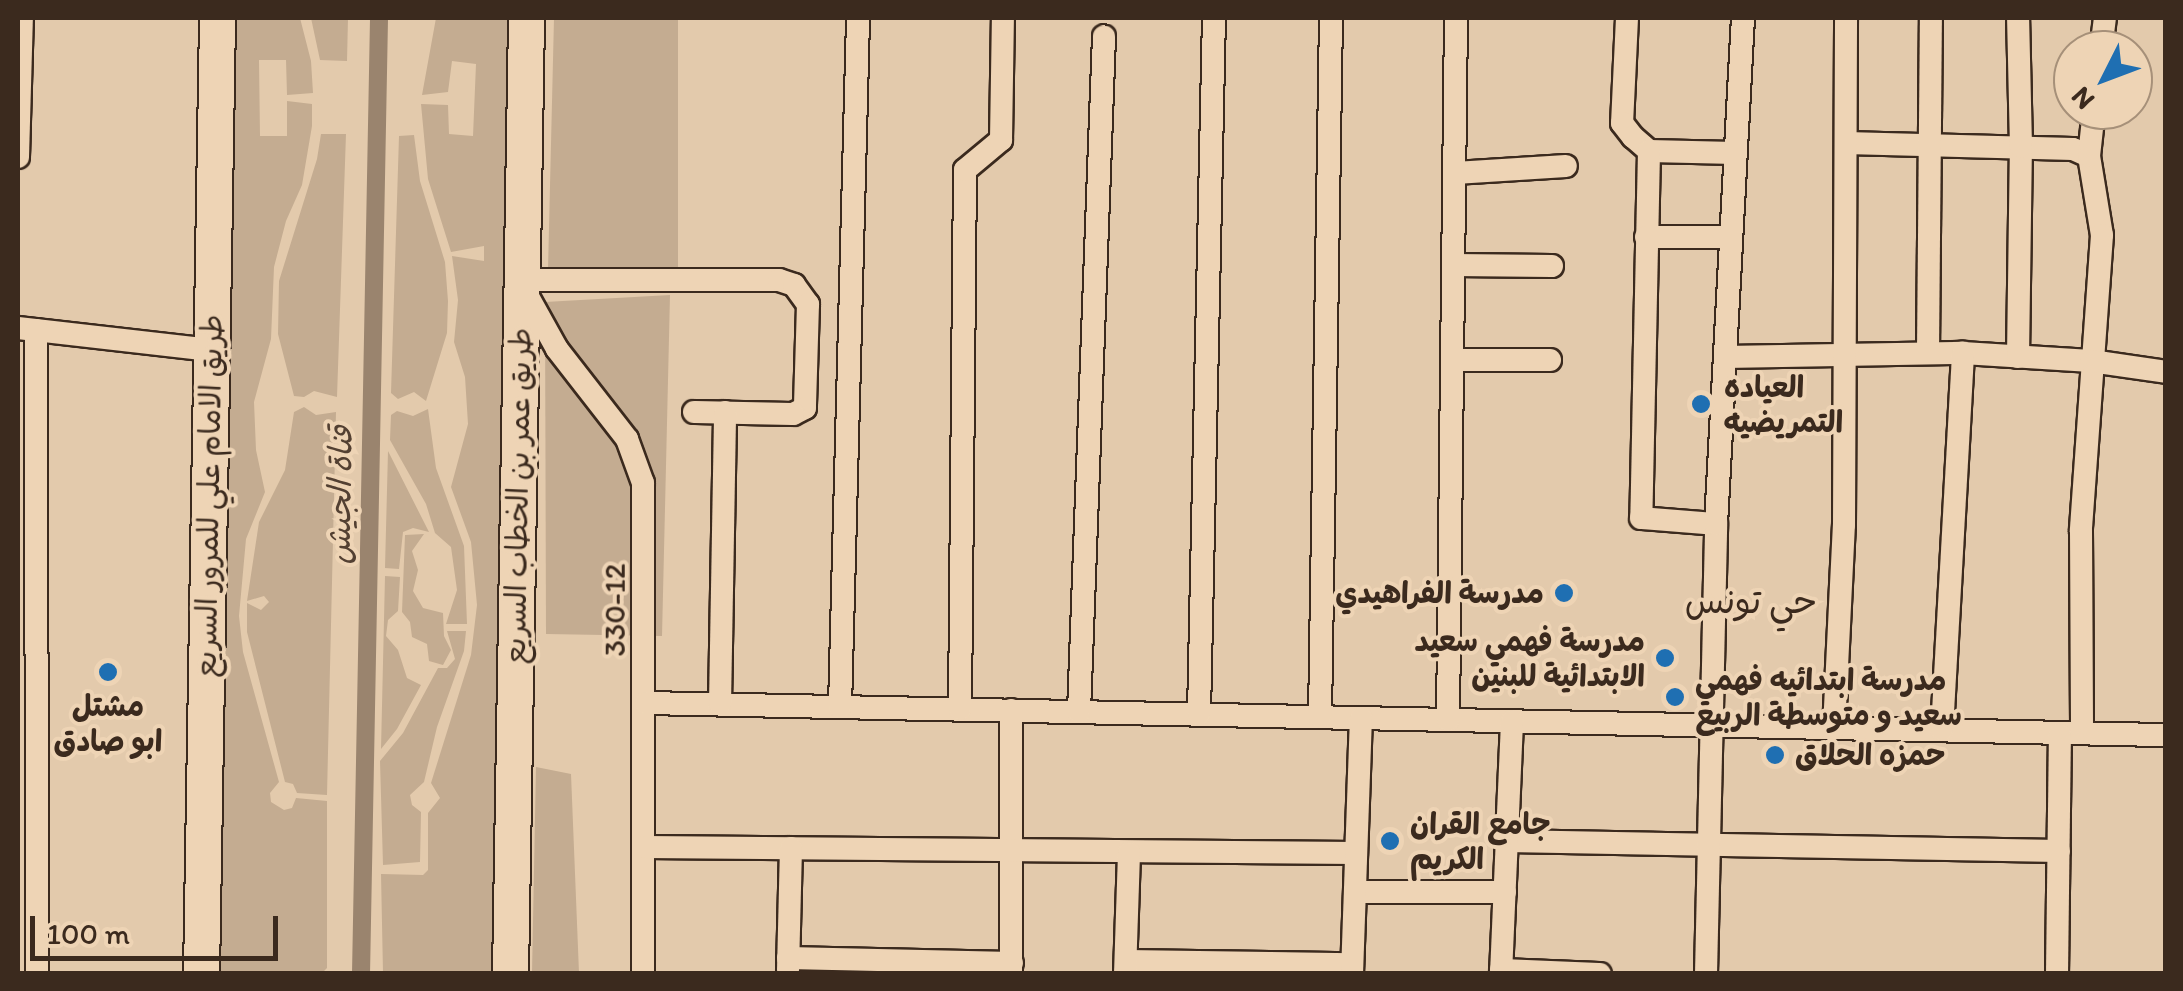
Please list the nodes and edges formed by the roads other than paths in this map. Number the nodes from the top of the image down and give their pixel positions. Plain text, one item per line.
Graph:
1 (22, 18) edge
2 (217, 18) edge
3 (526, 18) edge
4 (858, 18) edge
5 (1003, 18) edge
6 (1214, 18) edge
7 (1331, 18) edge
8 (1456, 18) edge
9 (1627, 18) edge
10 (1742, 18) edge
11 (1846, 18) edge
12 (1931, 18) edge
13 (2018, 18) edge
14 (1104, 36) dead end
15 (2092, 130) edge
16 (1929, 142) junction
17 (1846, 143) junction
18 (2021, 147) junction
19 (1648, 151) junction
20 (1736, 153) junction
21 (2089, 156) junction
22 (18, 157) edge
23 (1566, 166) dead end
24 (1455, 173) junction
25 (1646, 237) junction
26 (1731, 238) junction
27 (1454, 265) junction
28 (1552, 266) dead end
29 (522, 282) junction
30 (27, 329) edge
31 (212, 350) junction
32 (1928, 352) junction
33 (1962, 354) junction
34 (1844, 355) junction
35 (1725, 357) junction
36 (2018, 357) junction
37 (1452, 360) junction
38 (1550, 360) dead end
39 (2091, 361) junction
40 (2166, 372) edge
41 (694, 412) dead end
42 (725, 412) junction
43 (27, 432) edge
44 (1716, 524) junction
45 (27, 569) edge
46 (646, 702) junction
47 (720, 704) junction
48 (840, 707) junction
49 (26, 709) edge
50 (960, 709) junction
51 (1010, 710) junction
52 (1079, 712) junction
53 (1199, 714) junction
54 (1320, 717) junction
55 (1361, 718) junction
56 (1448, 720) junction
57 (1512, 721) junction
58 (1714, 725) junction
59 (1834, 728) junction
60 (1942, 730) junction
61 (2071, 734) junction
62 (2166, 734) edge
63 (26, 832) edge
64 (1506, 841) junction
65 (1710, 844) junction
66 (645, 846) junction
67 (791, 848) junction
68 (1011, 849) junction
69 (2058, 851) junction
70 (1129, 853) junction
71 (1356, 853) junction
72 (1355, 892) junction
73 (1504, 892) junction
74 (788, 966) edge
75 (1126, 967) edge
76 (1011, 968) edge
77 (1352, 969) edge
78 (1501, 972) edge
79 (18, 973) edge
80 (37, 973) edge
81 (201, 974) edge
82 (510, 974) edge
83 (643, 974) edge
84 (1600, 974) edge
85 (1706, 974) edge
86 (2057, 974) edge

1 - 22 street
2 - 31 highway, طريق الامام علي للمرور السريع
3 - 29 highway, طريق عمر بن الخطاب السريع
4 - 48 street
5 - 50 street
6 - 53 street
7 - 54 street
8 - 24 street
9 - 19 street
10 - 20 street
11 - 17 street
12 - 16 street
13 - 18 street
14 - 52 street
15 - 21 street
16 - 17 street
16 - 18 street
16 - 32 street
17 - 34 street
18 - 21 street
18 - 36 street
19 - 20 street
19 - 25 street
20 - 26 street
21 - 39 street
23 - 24 street
24 - 27 street
25 - 26 street
25 - 44 street
26 - 35 street
27 - 28 street
27 - 37 street
29 - 42 street
29 - 46 street, 330-12
29 - 82 highway, طريق عمر بن الخطاب السريع
30 - 31 street
30 - 43 street
31 - 81 highway, طريق الامام علي للمرور السريع
32 - 33 street
32 - 34 street
33 - 36 street
33 - 60 street
34 - 35 street
34 - 59 street
35 - 44 street
36 - 39 street
37 - 38 street
37 - 56 street
39 - 40 street
39 - 61 street
41 - 42 street
42 - 47 street
43 - 45 street
44 - 58 street
45 - 49 street
46 - 47 street
46 - 66 street, 330-12
47 - 48 street
48 - 50 street
49 - 63 street
50 - 51 street
51 - 52 street
51 - 68 street
52 - 53 street
53 - 54 street
54 - 55 street
55 - 56 street
55 - 71 street
56 - 57 street
57 - 58 street
57 - 64 street
58 - 59 street
58 - 65 street
59 - 60 street
60 - 61 street
61 - 62 street
61 - 69 street
63 - 80 street
64 - 65 street
64 - 73 street
65 - 69 street
65 - 85 street
66 - 67 street
66 - 83 street, 330-12
67 - 68 street
67 - 74 street
68 - 70 street
68 - 76 street
69 - 86 street
70 - 71 street
70 - 75 street
71 - 72 street
72 - 73 street
72 - 77 street
73 - 78 street
74 - 76 street
75 - 77 street
78 - 84 street
79 - 80 street

